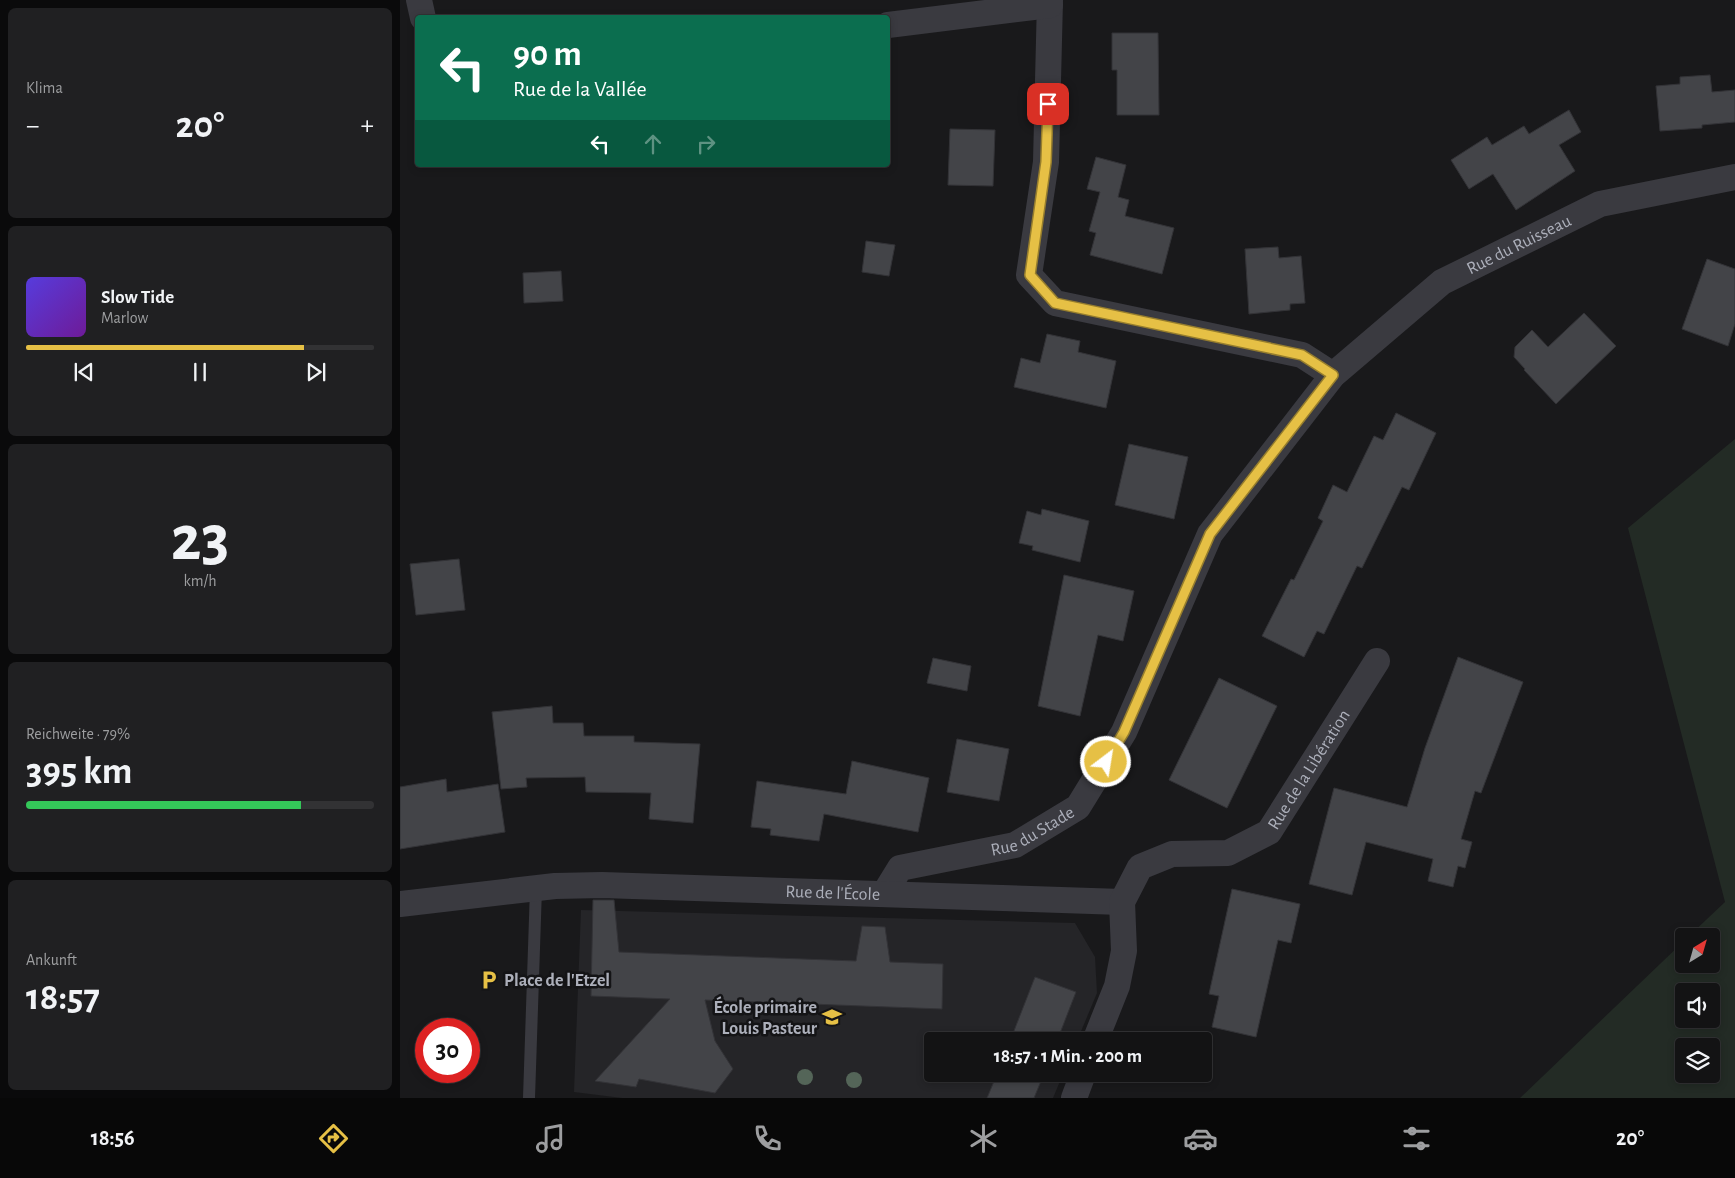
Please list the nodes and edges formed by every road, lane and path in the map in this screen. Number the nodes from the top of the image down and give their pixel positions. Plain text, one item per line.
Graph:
1 (419, 0) edge
2 (1050, 3) edge
3 (422, 15) edge
4 (890, 25) edge
5 (1735, 177) edge
6 (1333, 375) junction
7 (1378, 661) dead end
8 (536, 888) junction
9 (884, 894) junction
10 (1122, 902) junction
11 (400, 904) edge
12 (1099, 1032) edge
13 (1080, 1082) edge
14 (529, 1098) edge
15 (1074, 1098) edge

1 - 3 street
2 - 4 street
2 - 6 street
5 - 6 street, Rue du Ruisseau
6 - 9 street, Rue du Stade
7 - 10 street, Rue de la Libération
8 - 9 street, Rue de l'École
8 - 11 street, Rue de l'École
8 - 14 lane
9 - 10 street, Rue de l'École
10 - 12 street
13 - 15 street

